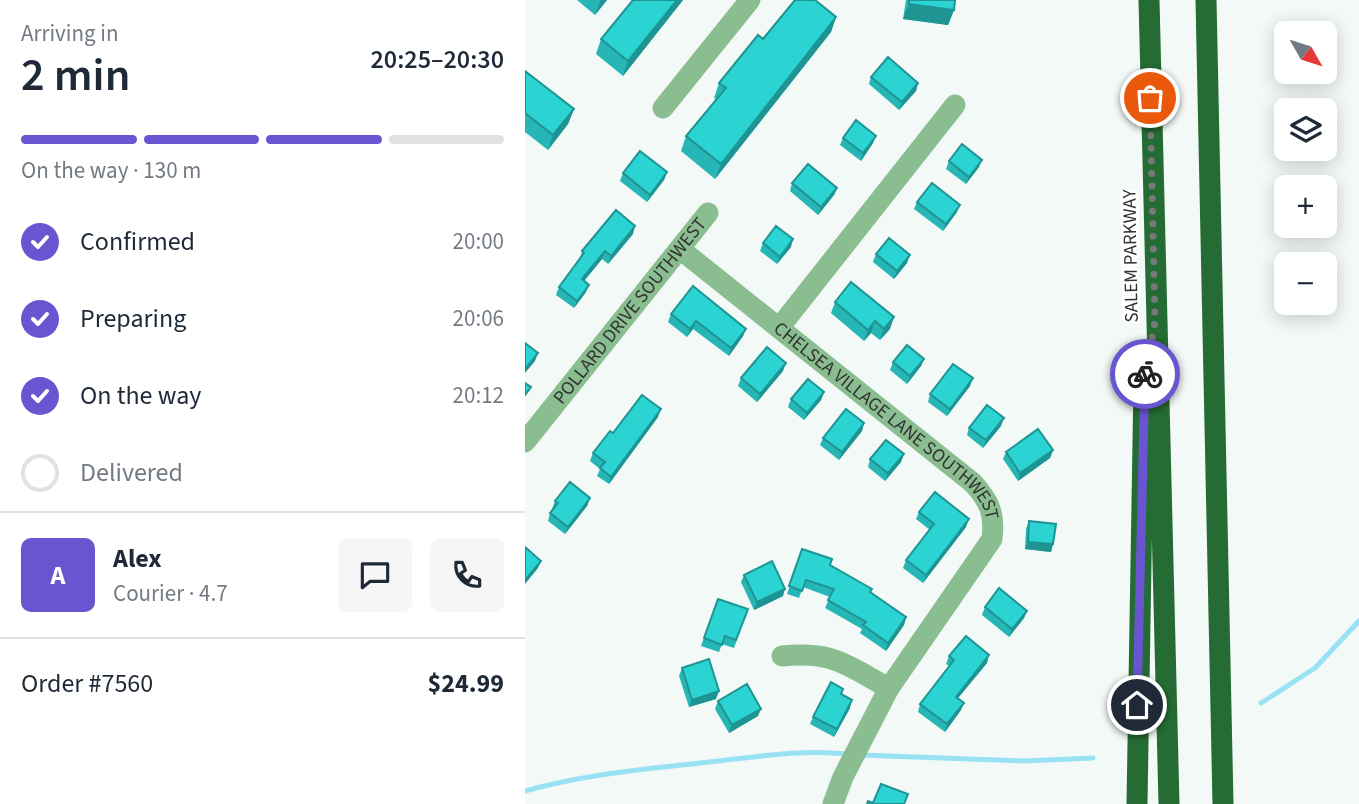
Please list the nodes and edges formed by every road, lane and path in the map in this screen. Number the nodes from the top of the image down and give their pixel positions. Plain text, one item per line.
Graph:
1 (750, 0) edge
2 (1149, 0) edge
3 (1206, 0) edge
4 (955, 105) dead end
5 (663, 108) dead end
6 (708, 214) dead end
7 (680, 249) junction
8 (1155, 322) junction
9 (779, 328) junction
10 (525, 443) edge
11 (782, 656) dead end
12 (889, 688) junction
13 (833, 804) edge
14 (1137, 804) edge
15 (1169, 804) edge
16 (1223, 804) edge

1 - 5 street
2 - 8 highway, SALEM PARKWAY
3 - 16 highway
4 - 9 street
6 - 7 street, POLLARD DRIVE SOUTHWEST
7 - 9 street, CHELSEA VILLAGE LANE SOUTHWEST
7 - 10 street, POLLARD DRIVE SOUTHWEST
8 - 14 highway
8 - 15 highway, SALEM PARKWAY
9 - 12 street, CHELSEA VILLAGE LANE SOUTHWEST
11 - 12 street
12 - 13 street, CHELSEA VILLAGE LANE SOUTHWEST

